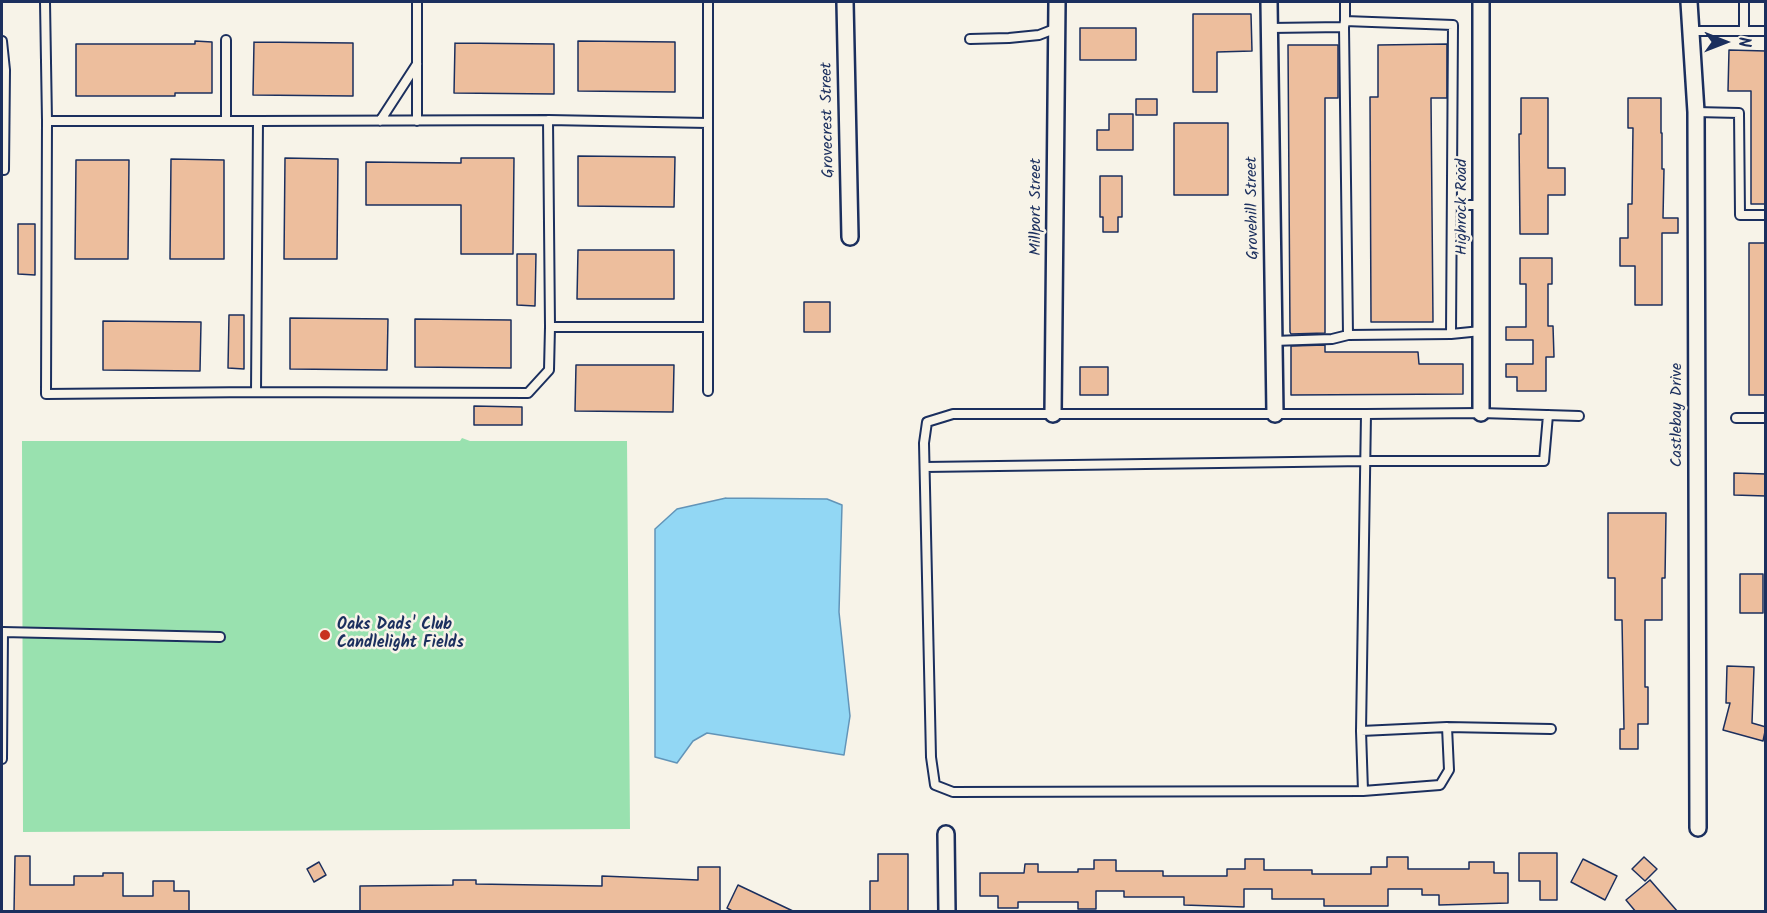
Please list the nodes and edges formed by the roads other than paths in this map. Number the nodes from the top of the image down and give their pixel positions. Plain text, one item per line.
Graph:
1 (45, 2) edge
2 (417, 2) edge
3 (708, 2) edge
4 (845, 2) edge
5 (1057, 2) edge
6 (1269, 2) edge
7 (1345, 2) edge
8 (1481, 2) edge
9 (1689, 2) edge
10 (1744, 2) edge
11 (1345, 24) junction
12 (1057, 28) junction
13 (1270, 28) junction
14 (1691, 31) junction
15 (1744, 31) junction
16 (1766, 31) edge
17 (970, 39) dead end
18 (226, 40) dead end
19 (2, 41) edge
20 (417, 63) junction
21 (1696, 112) junction
22 (548, 120) junction
23 (47, 121) junction
24 (226, 121) junction
25 (258, 121) junction
26 (380, 121) junction
27 (417, 121) junction
28 (708, 123) junction
29 (4, 170) dead end
30 (1453, 205) junction
31 (1482, 206) junction
32 (1766, 215) edge
33 (850, 237) dead end
34 (550, 327) junction
35 (708, 327) junction
36 (1481, 331) junction
37 (1451, 334) junction
38 (1348, 335) junction
39 (1273, 341) junction
40 (708, 391) dead end
41 (256, 392) junction
42 (1481, 413) junction
43 (1053, 414) junction
44 (1275, 414) junction
45 (1366, 414) junction
46 (1548, 415) junction
47 (1579, 416) dead end
48 (1736, 418) dead end
49 (1766, 418) edge
50 (1366, 461) junction
51 (925, 467) junction
52 (220, 637) dead end
53 (1447, 727) junction
54 (1551, 729) dead end
55 (1361, 731) junction
56 (2, 759) edge
57 (1363, 791) junction
58 (1698, 828) dead end
59 (946, 834) dead end
60 (947, 912) edge

1 - 23 lane
2 - 20 lane
3 - 28 lane
4 - 33 street, Grovecrest Street
5 - 12 street, Millport Street
6 - 13 street, Grovehill Street
7 - 11 lane
8 - 31 street, Highrock Road
9 - 14 street, Castlebay Drive
10 - 15 lane
11 - 13 lane
11 - 30 lane
11 - 38 lane
12 - 17 lane
12 - 43 street, Millport Street
13 - 39 street, Grovehill Street
14 - 15 lane
14 - 21 street, Castlebay Drive
15 - 16 lane
18 - 24 lane
19 - 29 lane
20 - 26 lane
20 - 27 lane
21 - 32 lane
21 - 58 street, Castlebay Drive
22 - 27 lane
22 - 28 lane
22 - 34 lane
23 - 24 lane
23 - 41 lane
24 - 25 lane
25 - 26 lane
25 - 41 lane
26 - 27 lane
28 - 35 lane
30 - 31 lane
30 - 37 lane
31 - 36 street, Highrock Road
34 - 35 lane
34 - 41 lane
35 - 40 lane
36 - 37 lane
36 - 42 street, Highrock Road
37 - 38 lane
38 - 39 lane
39 - 44 street, Grovehill Street
42 - 45 lane
42 - 46 lane
43 - 44 lane
43 - 51 lane
44 - 45 lane
45 - 50 lane
46 - 47 lane
46 - 50 lane
48 - 49 lane
50 - 51 lane
50 - 55 lane
51 - 57 lane
52 - 56 lane
53 - 54 lane
53 - 55 lane
53 - 57 lane
55 - 57 lane
59 - 60 street

